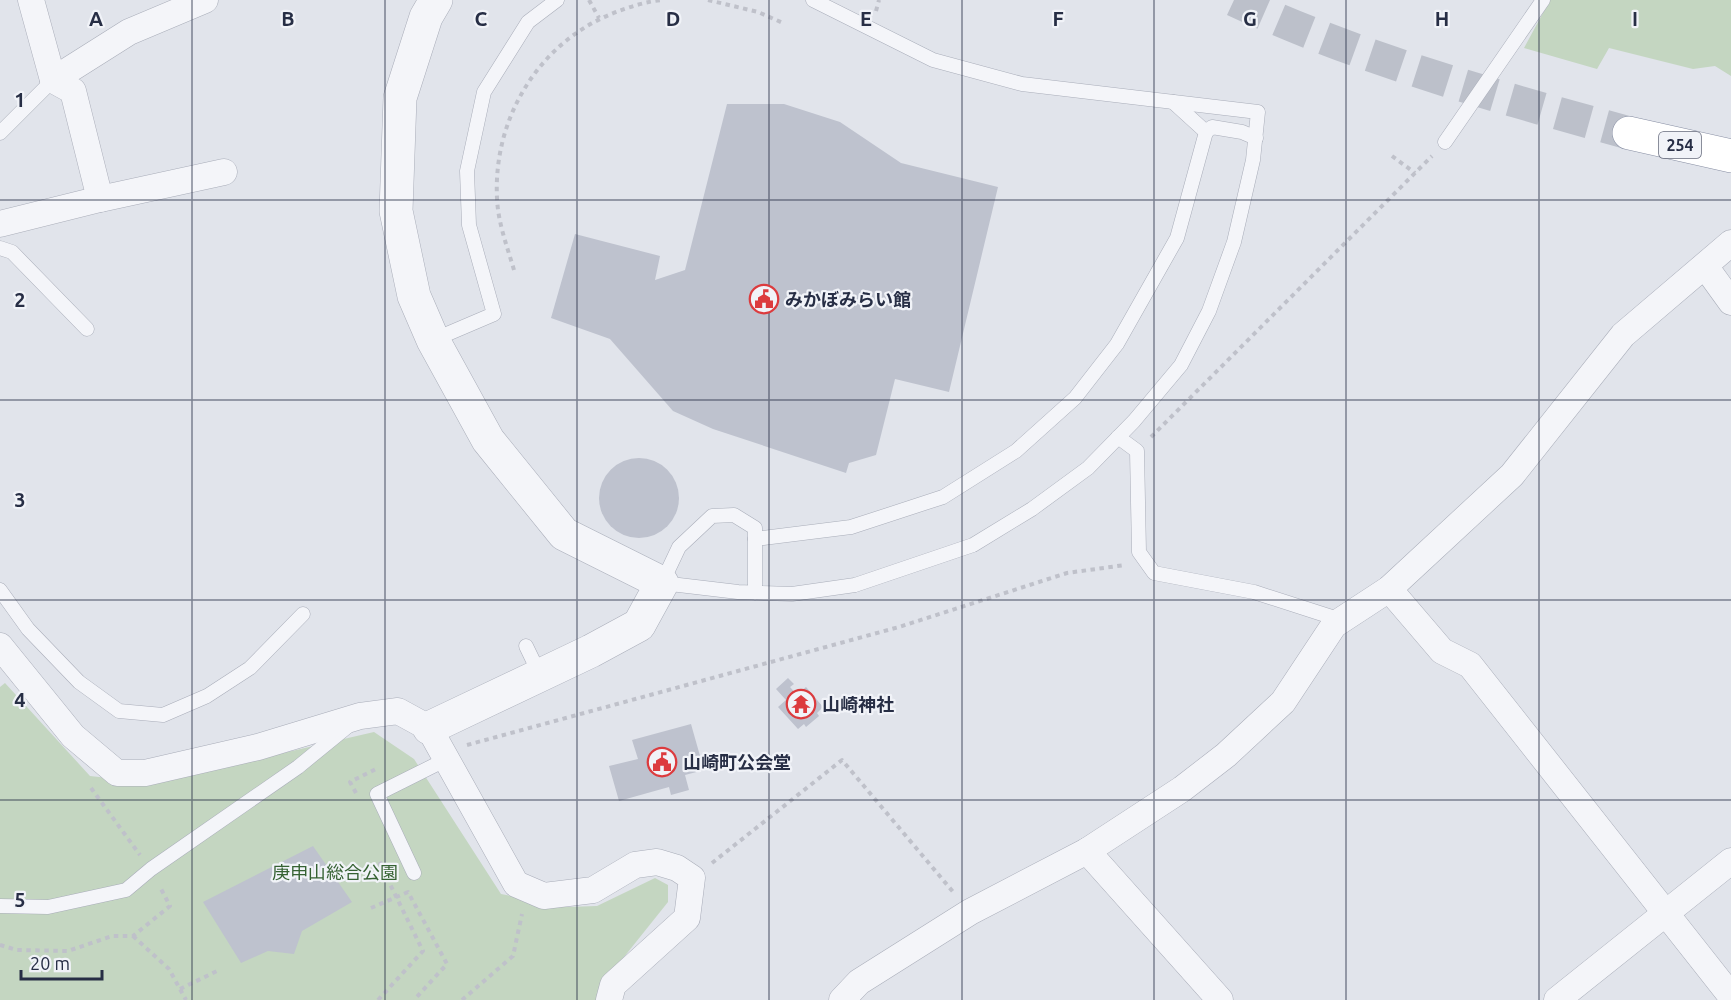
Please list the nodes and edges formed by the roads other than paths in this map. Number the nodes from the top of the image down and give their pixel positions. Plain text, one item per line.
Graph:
1 (32, 0) edge
2 (205, 0) edge
3 (436, 0) edge
4 (557, 0) edge
5 (813, 0) edge
6 (1543, 0) edge
7 (53, 80) junction
8 (1173, 102) junction
9 (1206, 132) junction
10 (0, 133) edge
11 (1629, 133) tunnel mouth
12 (1256, 138) junction
13 (1445, 142) road end
14 (1731, 156) edge
15 (224, 172) dead end
16 (100, 198) junction
17 (0, 224) edge
18 (1731, 243) edge
19 (0, 248) edge
20 (1705, 266) junction
21 (1731, 302) edge
22 (87, 329) dead end
23 (433, 340) junction
24 (1118, 437) junction
25 (755, 539) junction
26 (662, 583) junction
27 (1389, 589) junction
28 (0, 590) edge
29 (755, 593) junction
30 (303, 614) dead end
31 (1341, 620) junction
32 (0, 646) edge
33 (526, 646) dead end
34 (540, 675) junction
35 (360, 716) junction
36 (436, 744) junction
37 (1087, 851) junction
38 (1731, 861) edge
39 (414, 873) dead end
40 (0, 906) edge
41 (1664, 913) junction
42 (1731, 996) edge
43 (609, 1000) edge
44 (842, 1000) edge
45 (1220, 1000) edge
46 (1557, 1000) edge

1 - 7 street
2 - 7 street
3 - 23 street
4 - 23 lane
5 - 8 lane
6 - 13 lane
7 - 10 lane
7 - 16 street
8 - 9 lane
8 - 12 lane
9 - 12 lane
9 - 25 lane
11 - 14 highway, 254
12 - 24 lane
15 - 16 street
16 - 17 street
18 - 20 street
19 - 22 lane
20 - 21 street
20 - 27 street
23 - 26 street
24 - 29 lane
24 - 31 lane
25 - 26 lane
25 - 29 lane
26 - 29 lane
26 - 34 street
27 - 31 street
27 - 41 street
28 - 30 lane
31 - 37 street
32 - 35 street
33 - 34 lane
34 - 36 street
35 - 36 street
35 - 40 lane
36 - 39 lane
36 - 43 street
37 - 44 street
37 - 45 street
38 - 41 street
41 - 42 street
41 - 46 street

